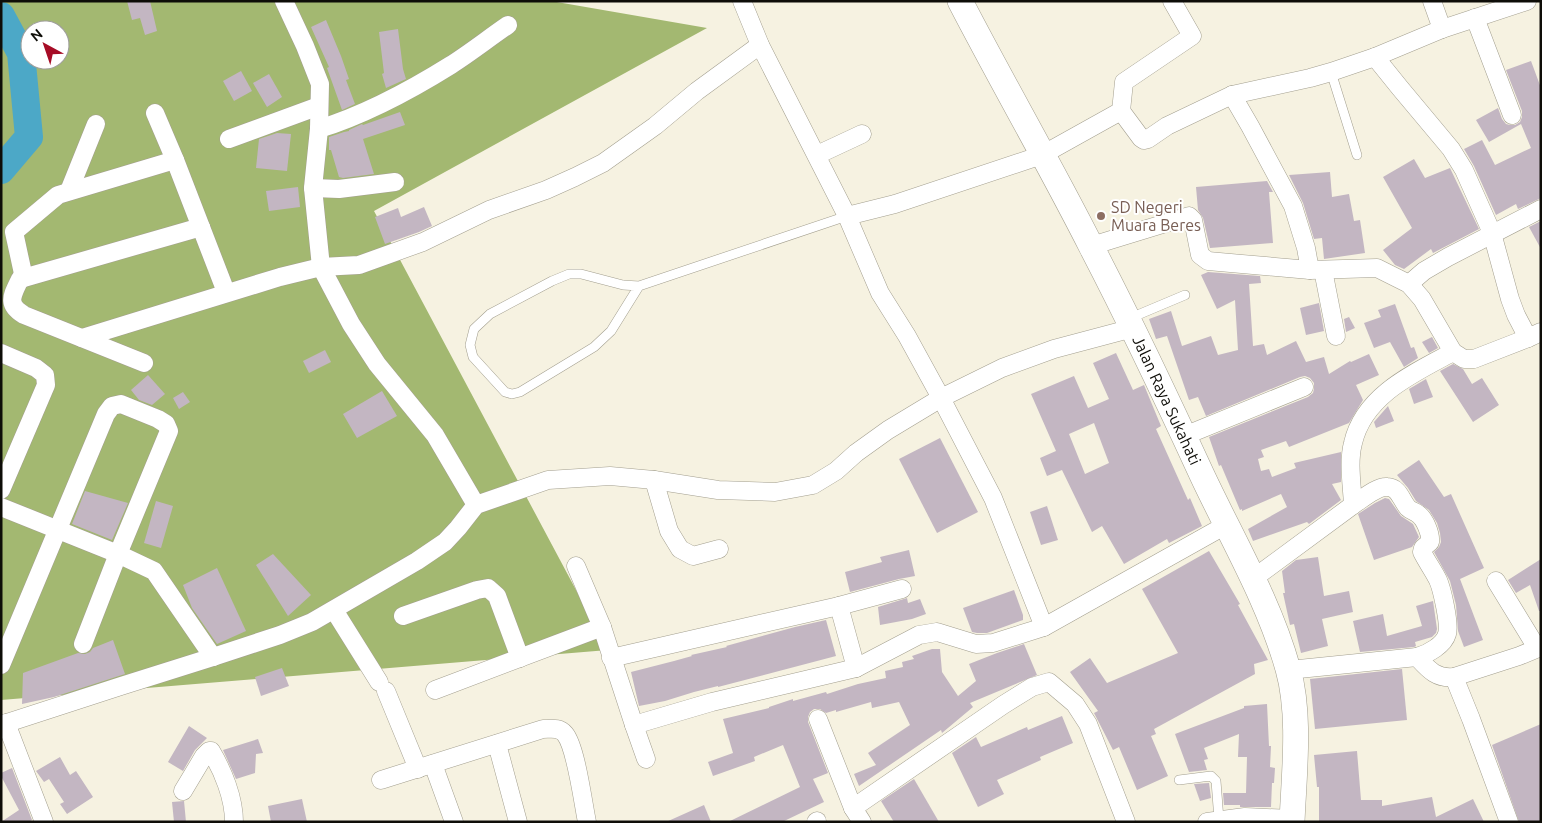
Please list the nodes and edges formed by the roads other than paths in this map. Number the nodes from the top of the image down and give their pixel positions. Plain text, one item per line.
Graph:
1 (284, 1) edge
2 (742, 1) edge
3 (960, 1) edge
4 (1172, 1) edge
5 (1432, 1) edge
6 (1527, 1) edge
7 (1475, 18) junction
8 (508, 25) dead end
9 (1442, 30) junction
10 (760, 45) junction
11 (1375, 57) junction
12 (1331, 72) junction
13 (1232, 95) junction
14 (319, 106) junction
15 (1121, 111) junction
16 (155, 113) dead end
17 (1512, 115) dead end
18 (96, 124) dead end
19 (319, 129) junction
20 (862, 134) dead end
21 (229, 139) dead end
22 (1356, 154) dead end
23 (817, 155) junction
24 (1042, 155) junction
25 (175, 160) junction
26 (395, 182) dead end
27 (313, 188) junction
28 (69, 191) junction
29 (1541, 209) edge
30 (847, 216) junction
31 (201, 227) junction
32 (1492, 233) junction
33 (1091, 246) junction
34 (321, 267) junction
35 (1317, 270) junction
36 (24, 278) junction
37 (1409, 284) junction
38 (639, 286) junction
39 (226, 292) junction
40 (1185, 295) dead end
41 (1130, 324) junction
42 (1535, 335) edge
43 (1336, 336) dead end
44 (82, 338) junction
45 (1453, 352) junction
46 (1, 353) edge
47 (144, 363) dead end
48 (1304, 387) dead end
49 (941, 398) junction
50 (1184, 436) junction
51 (654, 480) junction
52 (1, 490) edge
53 (476, 504) junction
54 (1353, 505) junction
55 (1, 507) edge
56 (1226, 525) junction
57 (57, 530) junction
58 (719, 549) dead end
59 (118, 554) junction
60 (576, 566) dead end
61 (1254, 578) junction
62 (1496, 581) dead end
63 (902, 589) dead end
64 (839, 606) junction
65 (334, 610) junction
66 (403, 616) dead end
67 (602, 627) junction
68 (1044, 627) junction
69 (83, 644) dead end
70 (1539, 648) edge
71 (213, 657) junction
72 (1417, 657) junction
73 (520, 658) junction
74 (612, 658) junction
75 (1, 665) edge
76 (856, 668) junction
77 (1289, 670) junction
78 (1454, 677) junction
79 (435, 690) dead end
80 (818, 719) dead end
81 (4, 724) edge
82 (634, 725) junction
83 (497, 744) junction
84 (646, 759) dead end
85 (426, 766) junction
86 (381, 780) dead end
87 (1180, 780) dead end
88 (183, 791) dead end
89 (858, 815) edge
90 (1292, 820) edge
91 (1213, 821) edge
92 (44, 822) edge
93 (234, 822) edge
94 (454, 822) edge
95 (518, 822) edge
96 (587, 822) edge
97 (1126, 822) edge
98 (1509, 822) edge

1 - 14 street
2 - 10 street
3 - 24 main road, Jalan Raya Sukahati
4 - 15 street
5 - 9 street
6 - 7 street
7 - 9 street
7 - 17 street
8 - 19 street
9 - 11 street
10 - 23 street
10 - 34 street
11 - 12 street
11 - 32 street
12 - 13 street
12 - 22 lane
13 - 15 street
13 - 35 street
14 - 19 street
14 - 21 street
15 - 24 street
16 - 25 street
18 - 28 street
19 - 27 street
20 - 23 street
23 - 30 street
24 - 30 street
24 - 33 main road, Jalan Raya Sukahati
25 - 28 street
25 - 31 street
26 - 27 street
27 - 34 street
28 - 36 street
29 - 32 street
30 - 38 lane
30 - 49 street
31 - 36 street
31 - 39 street
32 - 37 street
32 - 42 street
33 - 35 street
33 - 41 main road, Jalan Raya Sukahati
34 - 39 street
34 - 53 street
35 - 37 street
35 - 43 street
36 - 44 street
37 - 45 street
38 - 38 lane
39 - 44 street
40 - 41 lane
41 - 49 street
41 - 50 main road, Jalan Raya Sukahati
42 - 45 street
44 - 47 street
45 - 54 street
46 - 52 street
48 - 50 street
49 - 51 street
49 - 68 street
50 - 56 main road, Jalan Raya Sukahati
51 - 53 street
51 - 58 street
53 - 65 street
54 - 61 street
54 - 72 street
55 - 57 street
56 - 61 main road, Jalan Raya Sukahati
56 - 68 street
57 - 59 street
57 - 59 street
57 - 75 street
59 - 69 street
59 - 71 street
60 - 67 street
61 - 77 main road, Jalan Raya Sukahati
62 - 70 street
63 - 64 street
64 - 74 street
64 - 76 street
65 - 71 street
65 - 85 street
66 - 73 street
67 - 73 street
67 - 74 street
68 - 76 street
70 - 78 street
71 - 81 street
72 - 77 street
72 - 78 street
73 - 79 street
74 - 82 street
76 - 82 street
77 - 90 main road, Jalan Raya Sukahati
78 - 98 street
80 - 89 street
81 - 92 street
82 - 84 street
83 - 85 street
83 - 95 street
83 - 96 street
85 - 86 street
85 - 94 street
87 - 91 lane
88 - 93 street
89 - 97 street
90 - 91 street

